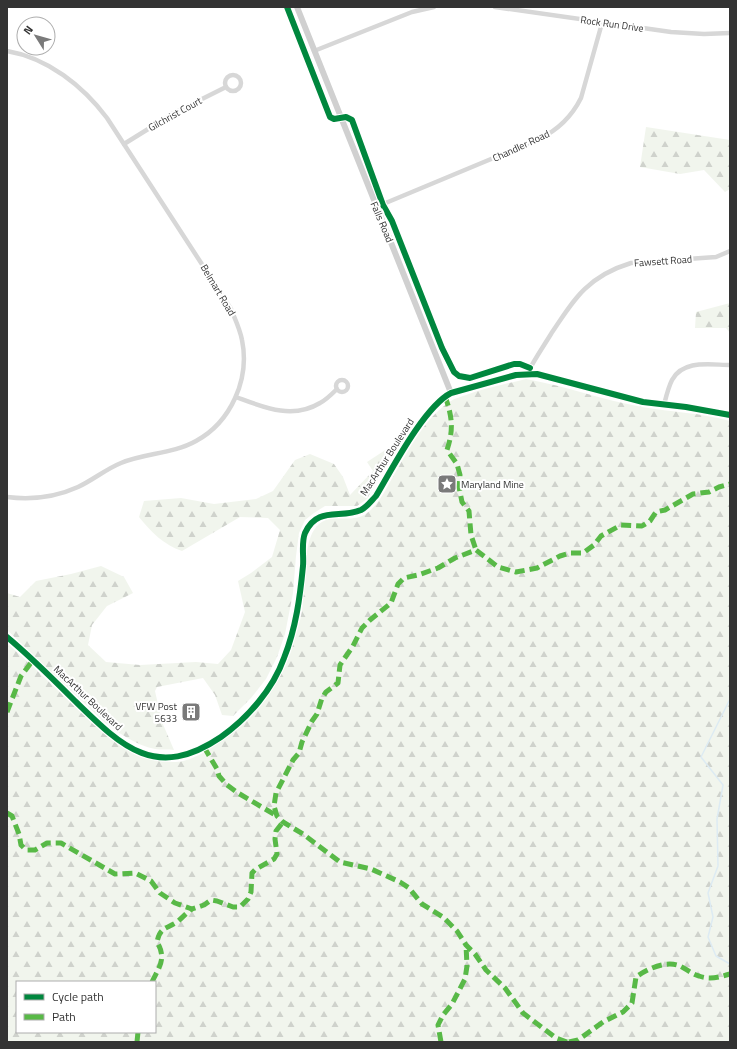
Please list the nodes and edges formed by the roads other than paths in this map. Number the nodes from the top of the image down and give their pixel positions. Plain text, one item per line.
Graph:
1 (297, 7) edge
2 (434, 7) edge
3 (495, 7) edge
4 (602, 23) junction
5 (730, 33) edge
6 (7, 51) edge
7 (314, 51) junction
8 (226, 87) dead end
9 (124, 144) junction
10 (376, 207) junction
11 (730, 251) edge
12 (730, 365) edge
13 (527, 374) junction
14 (337, 389) dead end
15 (451, 393) junction
16 (236, 397) junction
17 (664, 405) junction
18 (730, 416) edge
19 (7, 497) edge
20 (7, 637) edge

1 - 7 main road, Falls Road
2 - 7 street
3 - 4 street, Rock Run Drive
4 - 5 street, Rock Run Drive
4 - 10 street, Chandler Road
6 - 9 street, Belmart Road
7 - 10 main road, Falls Road
8 - 9 street, Gilchrist Court
9 - 16 street, Belmart Road
10 - 15 main road, Falls Road
11 - 13 street, Fawsett Road
12 - 17 street
13 - 15 main road, MacArthur Boulevard
13 - 17 main road, MacArthur Boulevard
14 - 16 street
15 - 20 street, MacArthur Boulevard
16 - 19 street, Belmart Road
17 - 18 main road, MacArthur Boulevard

